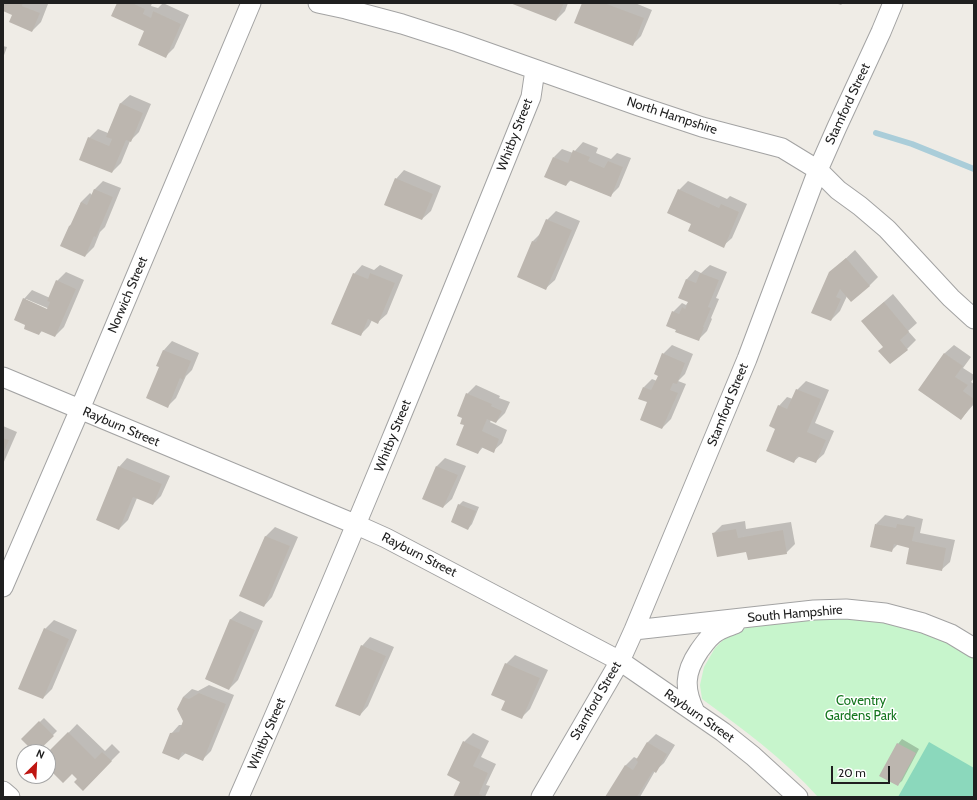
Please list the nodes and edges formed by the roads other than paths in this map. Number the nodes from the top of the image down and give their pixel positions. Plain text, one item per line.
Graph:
1 (250, 3) edge
2 (318, 3) edge
3 (893, 3) edge
4 (535, 70) junction
5 (818, 170) junction
6 (974, 319) edge
7 (3, 377) edge
8 (80, 409) junction
9 (357, 525) junction
10 (3, 587) edge
11 (751, 617) junction
12 (634, 630) junction
13 (974, 648) edge
14 (620, 661) junction
15 (695, 712) junction
16 (3, 791) edge
17 (10, 797) edge
18 (239, 797) edge
19 (541, 797) edge
20 (798, 797) edge

1 - 8 street, Norwich Street
2 - 4 street, North Hampshire
3 - 5 street, Stamford Street
4 - 5 street, North Hampshire
4 - 9 street, Whitby Street
5 - 6 street, North Hampshire
5 - 12 street, Stamford Street
7 - 8 street, Rayburn Street
8 - 9 street, Rayburn Street
8 - 10 street, Norwich Street
9 - 14 street, Rayburn Street
9 - 18 street, Whitby Street
11 - 12 street, South Hampshire
11 - 13 street, South Hampshire
11 - 15 street
12 - 14 street, Stamford Street
14 - 15 street, Rayburn Street
14 - 19 street, Stamford Street
15 - 20 street, Rayburn Street
16 - 17 street

